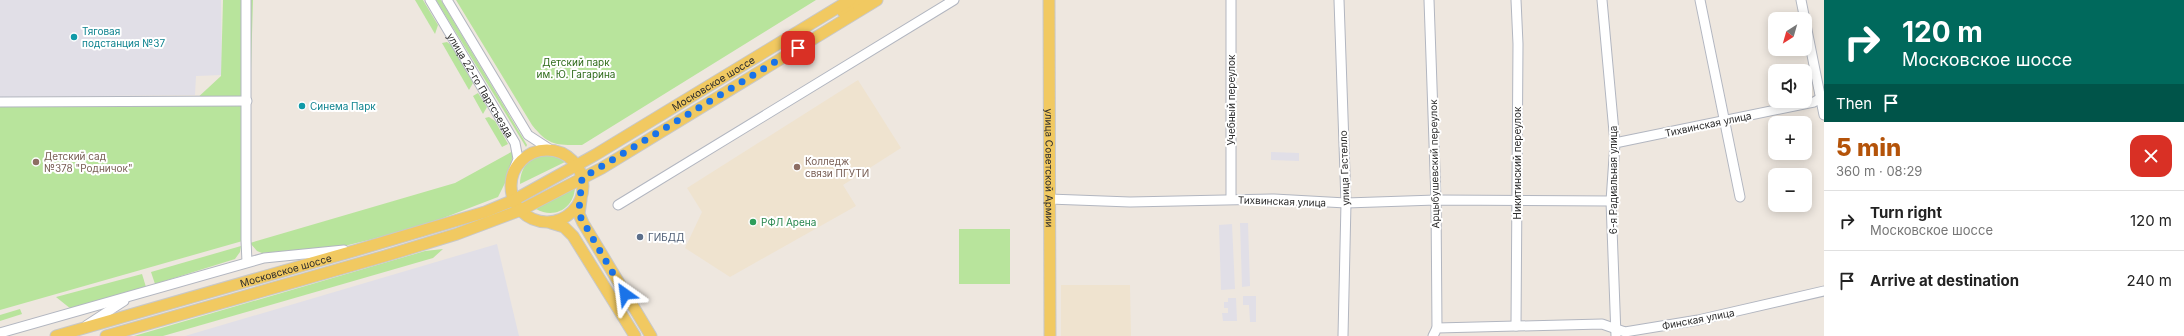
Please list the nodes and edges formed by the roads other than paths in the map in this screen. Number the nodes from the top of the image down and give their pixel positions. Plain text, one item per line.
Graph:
1 (246, 0) edge
2 (430, 0) edge
3 (447, 0) edge
4 (850, 0) edge
5 (863, 0) edge
6 (876, 0) edge
7 (954, 0) edge
8 (1048, 0) edge
9 (1231, 0) edge
10 (1339, 0) edge
11 (1429, 0) edge
12 (1516, 0) edge
13 (1602, 0) edge
14 (1700, 0) edge
15 (1801, 0) edge
16 (1822, 97) edge
17 (247, 101) junction
18 (0, 102) edge
19 (1824, 115) edge
20 (1725, 120) junction
21 (1615, 143) junction
22 (551, 150) junction
23 (513, 172) junction
24 (580, 172) junction
25 (582, 194) junction
26 (1740, 197) dead end
27 (1049, 199) junction
28 (1231, 199) junction
29 (1436, 200) junction
30 (1517, 201) junction
31 (1611, 201) junction
32 (1346, 203) junction
33 (517, 205) junction
34 (618, 205) dead end
35 (550, 222) junction
36 (384, 248) junction
37 (357, 250) junction
38 (247, 262) junction
39 (1824, 291) edge
40 (131, 296) junction
41 (1516, 326) junction
42 (82, 332) edge
43 (1435, 332) edge
44 (0, 333) edge
45 (1616, 333) edge
46 (56, 336) edge
47 (71, 336) edge
48 (106, 336) edge
49 (635, 336) edge
50 (651, 336) edge
51 (1050, 336) edge
52 (1344, 336) edge

1 - 17 street
2 - 23 street, улица 22-го Партсъезда
3 - 22 street, улица 22-го Партсъезда
4 - 24 main road, Московское шоссе
5 - 24 main road, Московское шоссе
6 - 24 main road, Московское шоссе
7 - 34 street
8 - 27 main road, улица Советской Армии
9 - 28 street, Учебный переулок
10 - 32 street, улица Гастелло
11 - 29 street, Арцыбушевский переулок
12 - 30 street, Никитинский переулок
13 - 21 street, 6-я Радиальная улица
14 - 20 street
15 - 16 street
16 - 19 street
16 - 20 street, Тихвинская улица
17 - 18 street
17 - 38 street
20 - 21 street, Тихвинская улица
20 - 26 street
21 - 31 street, 6-я Радиальная улица
22 - 23 main road
22 - 24 main road
23 - 33 main road
24 - 25 main road
24 - 33 main road, Московское шоссе
25 - 35 main road
25 - 50 main road
27 - 28 street, Тихвинская улица
27 - 51 main road, улица Советской Армии
28 - 32 street, Тихвинская улица
29 - 30 street, Тихвинская улица
29 - 32 street, Тихвинская улица
29 - 43 street, Арцыбушевский переулок
30 - 31 street, Тихвинская улица
30 - 41 street, Никитинский переулок
31 - 45 street, 6-я Радиальная улица
32 - 52 street, улица Гастелло
33 - 35 main road
33 - 36 main road, Московское шоссе
33 - 37 main road, Московское шоссе
33 - 48 main road, Московское шоссе
35 - 49 main road
36 - 37 street
36 - 42 main road, Московское шоссе
37 - 38 street
37 - 42 main road, Московское шоссе
38 - 40 street
39 - 45 street, Финская улица
40 - 42 street
40 - 44 street
41 - 43 street, Финская улица
41 - 45 street, Финская улица
42 - 46 main road, Московское шоссе
42 - 47 street

